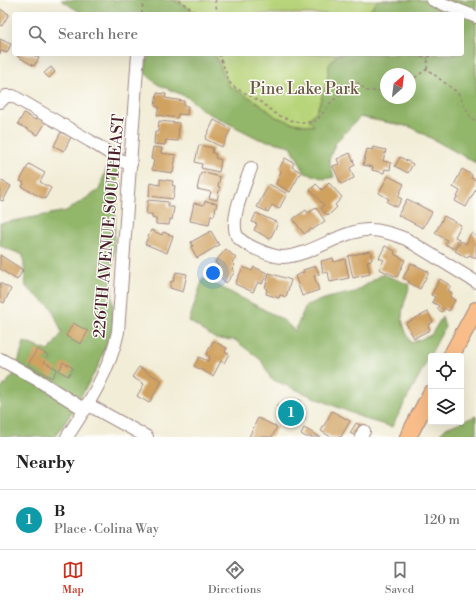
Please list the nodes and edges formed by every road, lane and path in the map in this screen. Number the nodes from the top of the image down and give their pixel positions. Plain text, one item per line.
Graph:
1 (143, 0) edge
2 (178, 0) edge
3 (216, 0) edge
4 (433, 0) edge
5 (142, 12) edge
6 (195, 12) edge
7 (218, 12) edge
8 (463, 12) edge
9 (464, 12) edge
10 (476, 17) edge
11 (138, 56) edge
12 (219, 56) edge
13 (416, 56) edge
14 (428, 58) joint
15 (427, 69) junction
16 (416, 77) edge
17 (380, 91) edge
18 (0, 102) edge
19 (476, 121) edge
20 (131, 164) junction
21 (251, 168) dead end
22 (476, 282) edge
23 (476, 310) edge
24 (453, 353) edge
25 (0, 359) edge
26 (428, 399) edge
27 (86, 407) junction
28 (67, 437) edge
29 (147, 437) edge
30 (408, 437) edge

1 - 5 path
2 - 6 path
3 - 7 path
4 - 8 street
9 - 10 street
11 - 20 street, 226TH AVENUE SOUTHEAST
12 - 17 path
13 - 14 path
14 - 15 path
15 - 16 path
15 - 19 path
18 - 20 street
20 - 27 street, 226TH AVENUE SOUTHEAST
21 - 22 street
23 - 24 main road
25 - 27 street
26 - 30 main road
27 - 28 street, 226TH AVENUE SOUTHEAST
27 - 29 street

